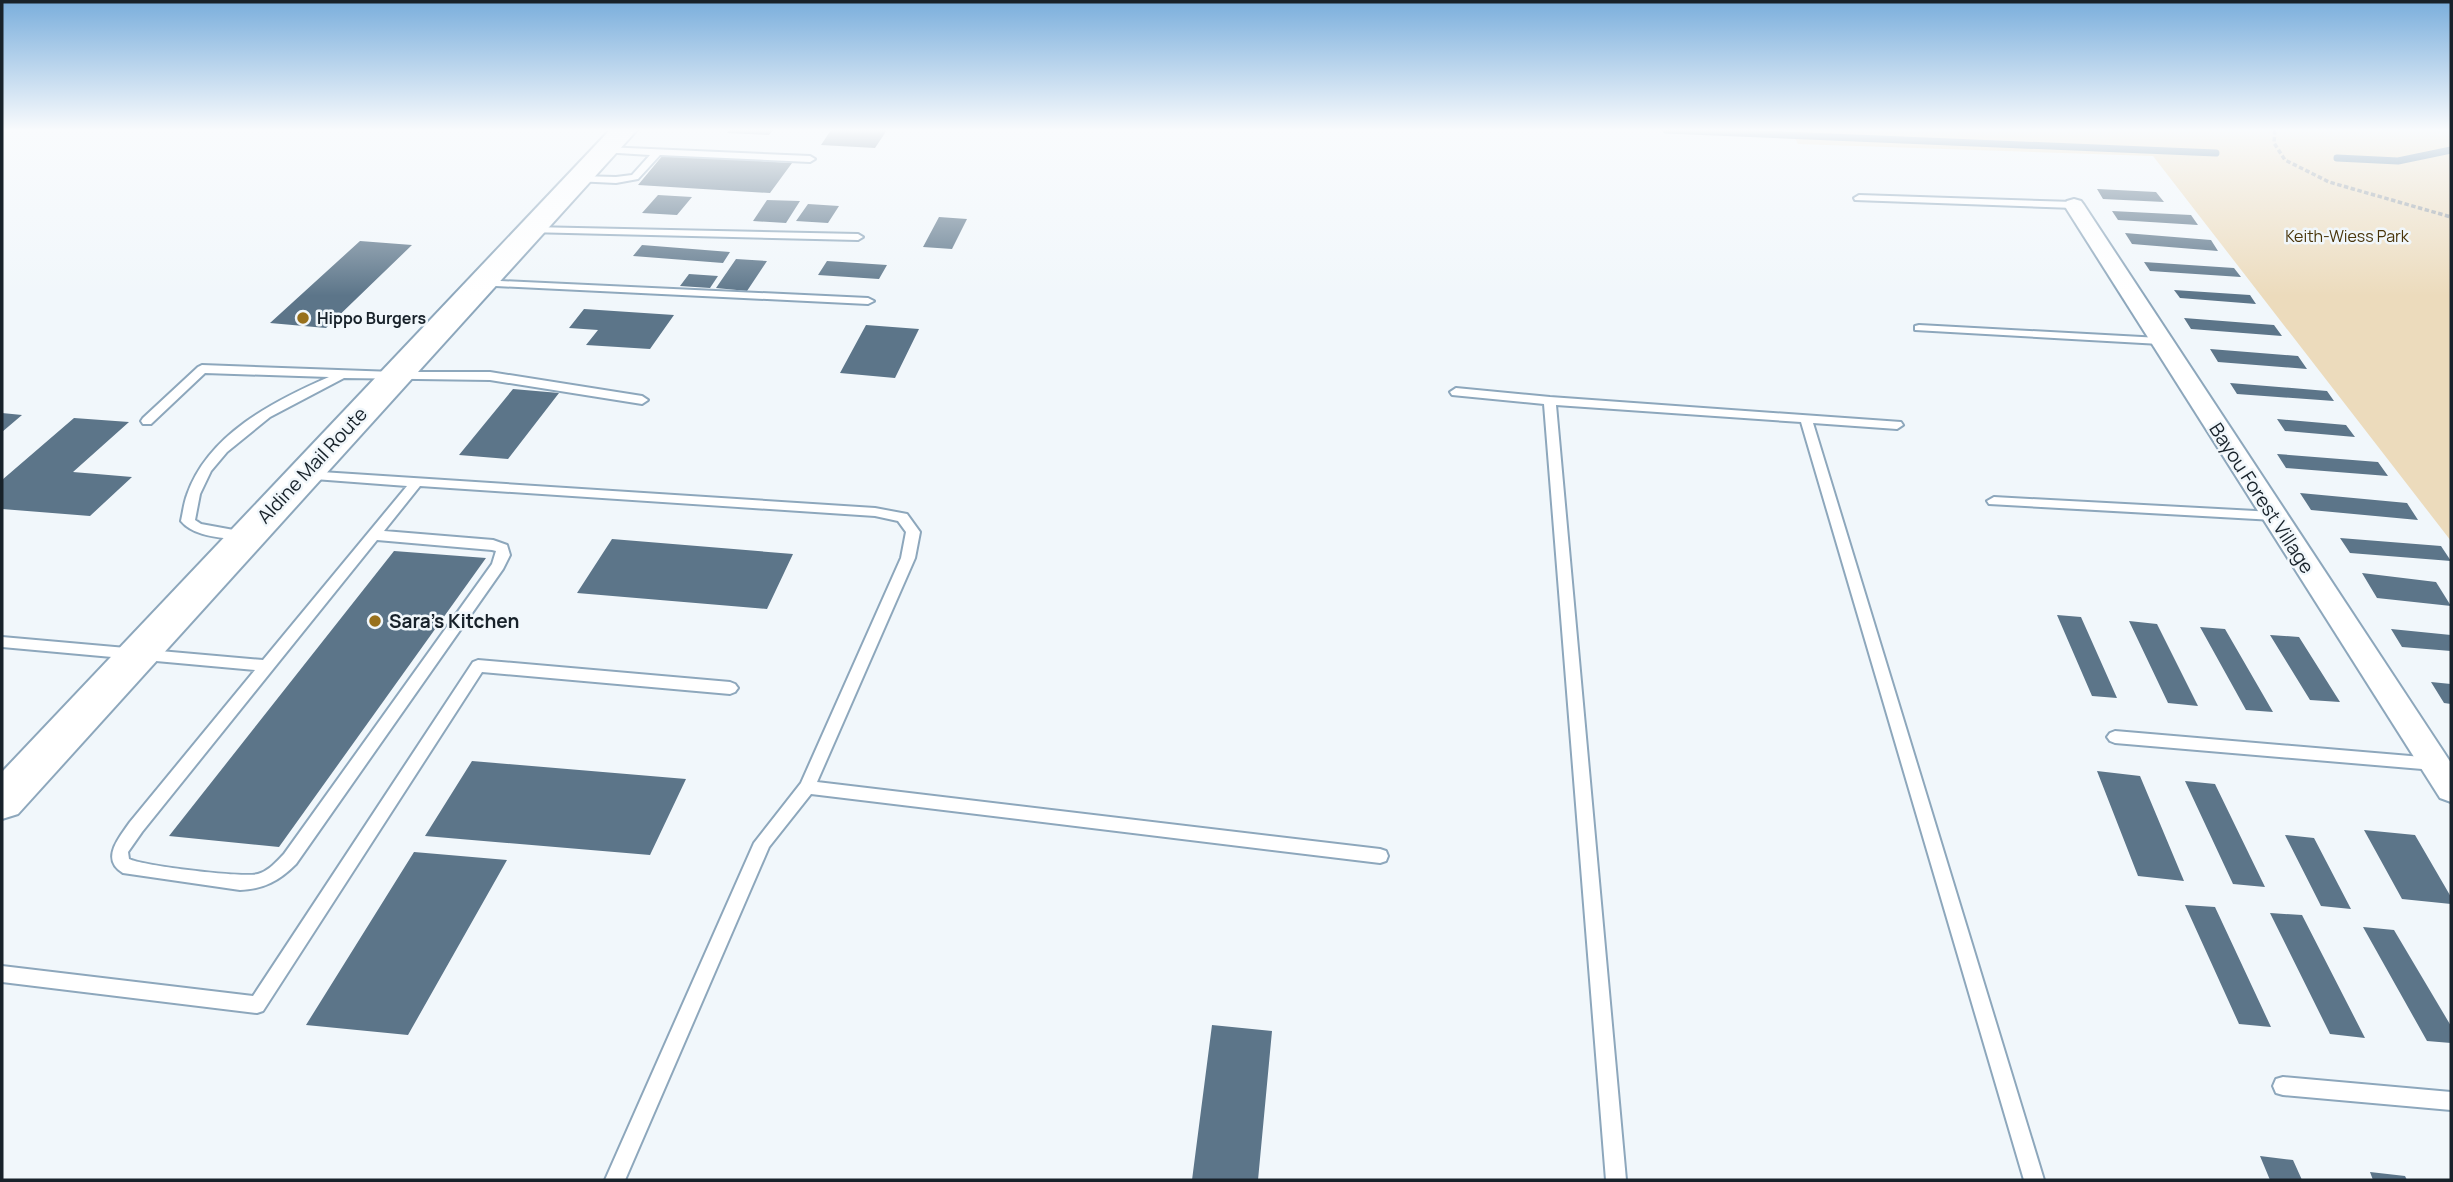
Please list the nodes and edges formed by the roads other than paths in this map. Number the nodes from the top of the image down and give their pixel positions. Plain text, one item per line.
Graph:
1 (572, 185) edge
2 (1859, 198) dead end
3 (2074, 205) joint
4 (531, 230) junction
5 (858, 237) dead end
6 (480, 283) junction
7 (868, 301) dead end
8 (1919, 328) dead end
9 (2160, 341) junction
10 (345, 374) junction
11 (394, 376) junction
12 (1456, 392) dead end
13 (642, 401) dead end
14 (1550, 401) junction
15 (1806, 419) junction
16 (147, 421) dead end
17 (1897, 425) dead end
18 (303, 474) junction
19 (416, 482) junction
20 (1994, 501) dead end
21 (2274, 516) junction
22 (374, 535) junction
23 (246, 536) junction
24 (2, 642) edge
25 (135, 655) junction
26 (267, 666) junction
27 (730, 688) dead end
28 (2115, 737) dead end
29 (2435, 764) junction
30 (807, 787) junction
31 (2451, 789) edge
32 (2, 801) edge
33 (1380, 856) dead end
34 (2, 974) edge
35 (2283, 1086) dead end
36 (2451, 1101) edge
37 (615, 1180) edge
38 (1616, 1180) edge
39 (2034, 1180) edge

1 - 4 main road, Aldine Mail Route
2 - 3 lane
3 - 9 street, Bayou Forest Village
4 - 5 lane
4 - 6 main road, Aldine Mail Route
6 - 7 lane
6 - 11 main road, Aldine Mail Route
8 - 9 lane
9 - 21 street, Bayou Forest Village
10 - 11 lane
10 - 16 lane
10 - 23 lane
11 - 13 lane
11 - 18 main road, Aldine Mail Route
12 - 14 lane
14 - 15 lane
14 - 38 lane
15 - 17 lane
15 - 39 lane
18 - 19 lane
18 - 23 main road, Aldine Mail Route
19 - 22 lane
19 - 30 lane
20 - 21 lane
21 - 29 street, Bayou Forest Village
22 - 26 lane
22 - 26 lane
23 - 25 main road, Aldine Mail Route
24 - 25 lane
25 - 26 lane
25 - 32 main road, Aldine Mail Route
27 - 34 lane
28 - 29 lane
29 - 31 street, Bayou Forest Village
30 - 33 lane
30 - 37 lane
35 - 36 lane

